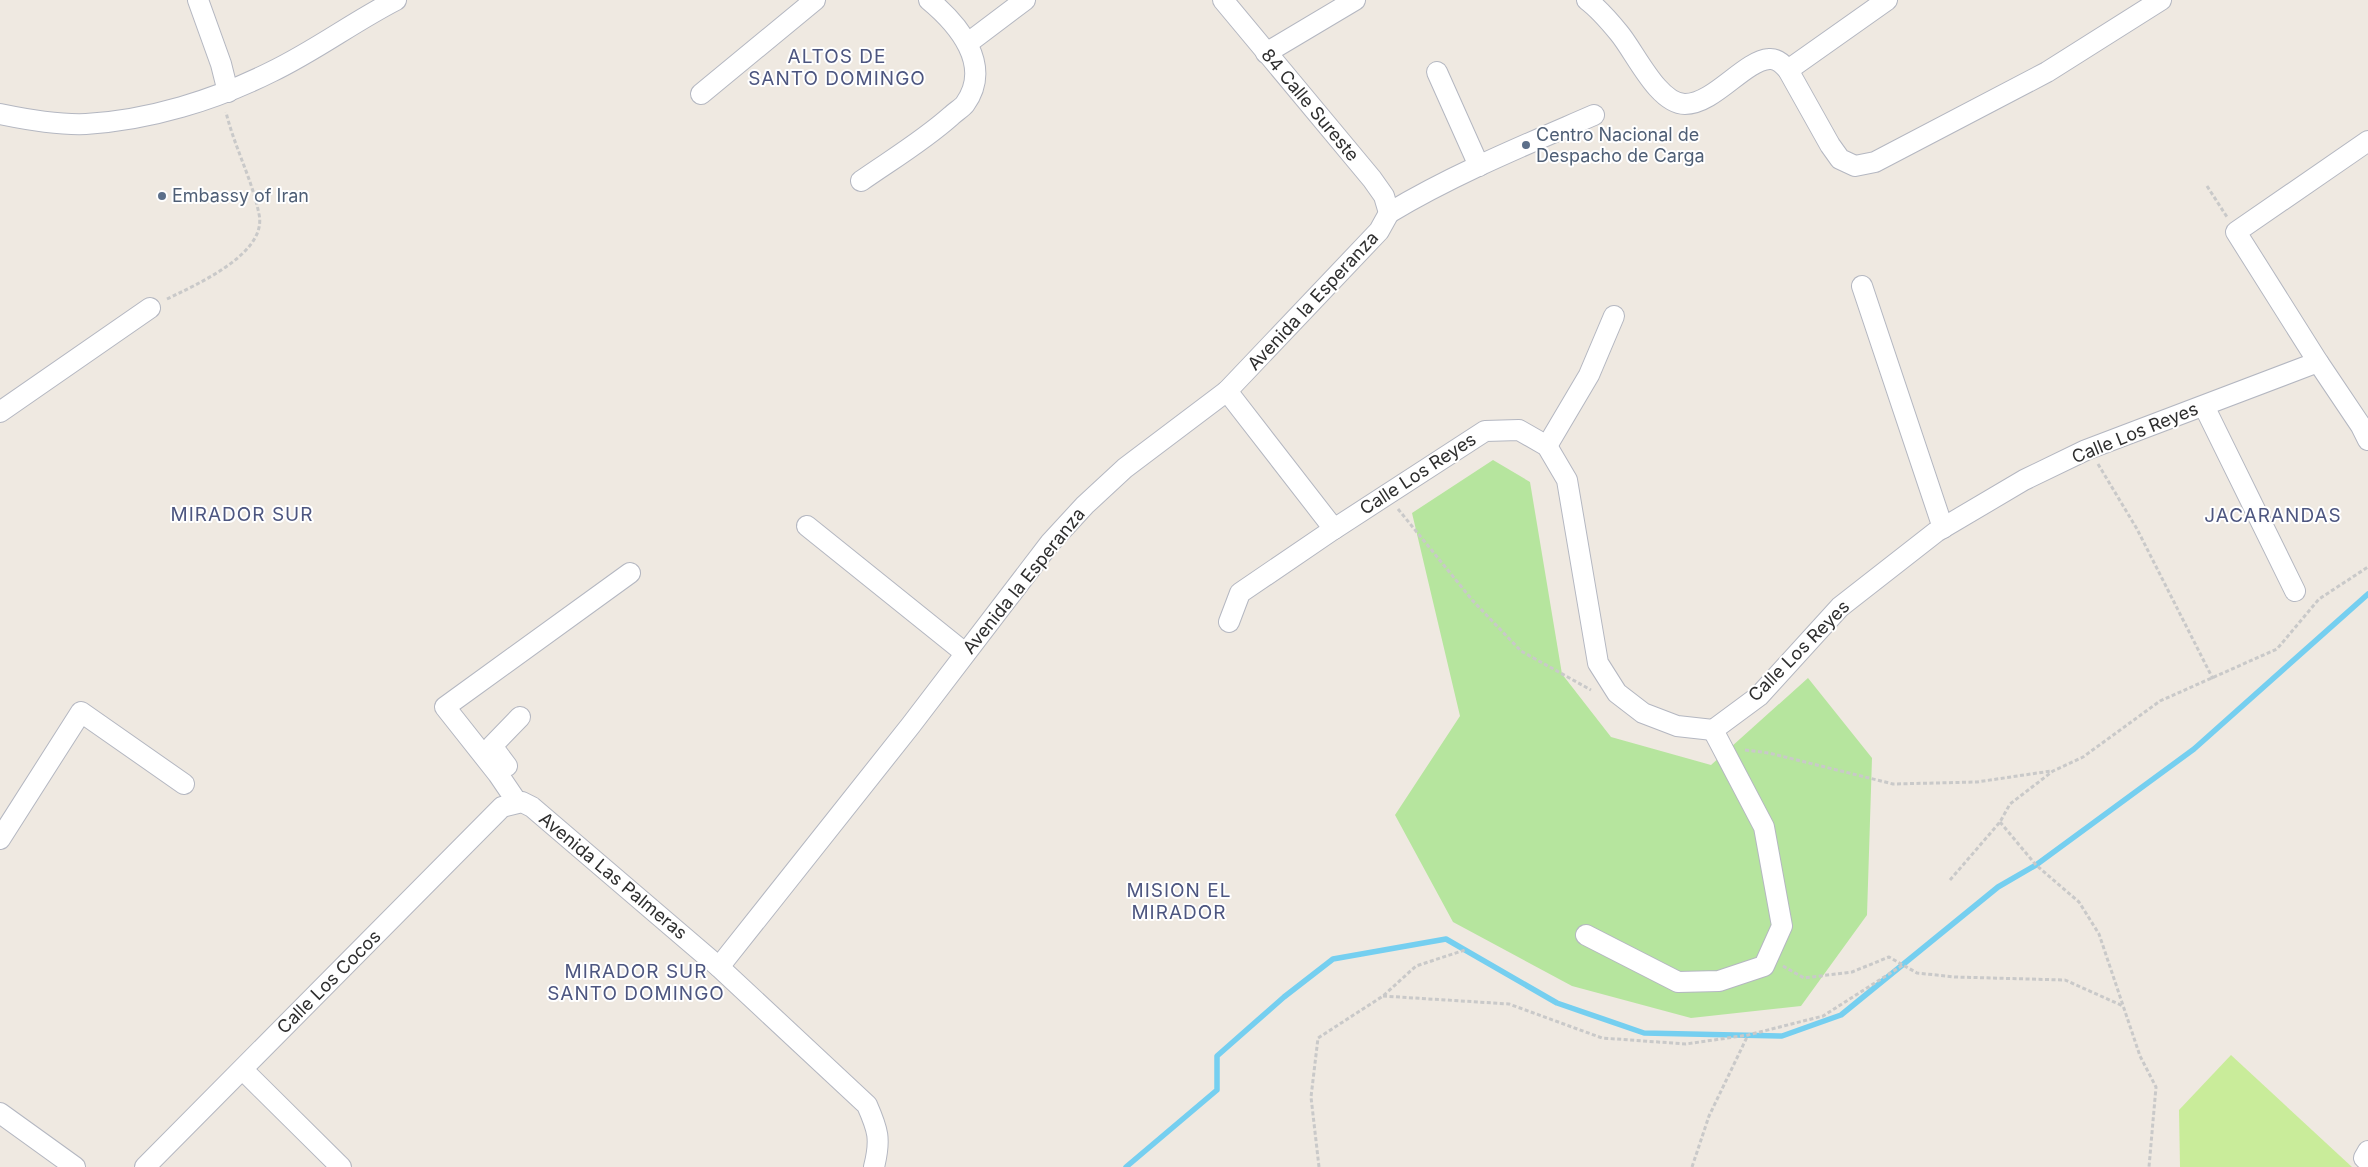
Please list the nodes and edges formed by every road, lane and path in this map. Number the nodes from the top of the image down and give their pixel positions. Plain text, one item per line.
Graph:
1 (198, 0) edge
2 (379, 0) edge
3 (396, 0) edge
4 (815, 0) edge
5 (929, 0) edge
6 (1025, 0) edge
7 (1223, 0) edge
8 (1355, 0) edge
9 (1587, 0) edge
10 (1887, 0) edge
11 (2161, 0) edge
12 (363, 16) junction
13 (968, 43) junction
14 (1266, 53) junction
15 (1788, 70) junction
16 (1437, 72) dead end
17 (225, 93) junction
18 (701, 94) dead end
19 (0, 114) edge
20 (1594, 115) dead end
21 (2368, 141) edge
22 (1479, 166) junction
23 (861, 181) dead end
24 (2207, 186) dead end
25 (1389, 213) junction
26 (2236, 232) junction
27 (1862, 286) dead end
28 (150, 308) joint
29 (1614, 316) dead end
30 (2318, 362) junction
31 (1226, 391) junction
32 (2204, 406) junction
33 (0, 412) edge
34 (2368, 440) edge
35 (1547, 446) junction
36 (2086, 450) junction
37 (1382, 497) junction
38 (807, 526) dead end
39 (1334, 528) junction
40 (1943, 528) junction
41 (2368, 567) edge
42 (630, 573) dead end
43 (2295, 591) dead end
44 (1229, 622) dead end
45 (966, 653) junction
46 (2213, 679) junction
47 (1617, 694) junction
48 (520, 717) dead end
49 (1718, 738) junction
50 (2054, 771) junction
51 (184, 784) dead end
52 (519, 802) junction
53 (2000, 822) junction
54 (0, 839) edge
55 (1950, 880) dead end
56 (1586, 935) dead end
57 (1465, 950) dead end
58 (1768, 958) junction
59 (1902, 965) junction
60 (719, 967) junction
61 (1383, 996) junction
62 (2123, 1006) junction
63 (1748, 1035) junction
64 (243, 1070) junction
65 (0, 1113) edge
66 (2368, 1151) edge
67 (876, 1160) edge
68 (2368, 1161) edge
69 (75, 1167) edge
70 (145, 1167) edge
71 (341, 1167) edge
72 (1319, 1167) edge
73 (1692, 1167) edge
74 (2149, 1167) edge

1 - 17 street
2 - 12 street
3 - 12 street
4 - 18 street
5 - 13 street
6 - 13 street
7 - 14 street, 84 Calle Sureste
8 - 14 street
9 - 15 street
10 - 15 street
11 - 15 street
12 - 17 street
13 - 23 street
14 - 25 street, 84 Calle Sureste
16 - 22 street
17 - 19 street
17 - 28 path
20 - 22 street
21 - 26 street
22 - 25 street
24 - 26 path
25 - 31 street, Avenida la Esperanza
26 - 30 street
27 - 40 street
28 - 33 street
29 - 35 street
30 - 32 street, Calle Los Reyes
30 - 34 street
31 - 39 street
31 - 45 street, Avenida la Esperanza
32 - 36 street, Calle Los Reyes
32 - 43 street
35 - 37 street, Calle Los Reyes
35 - 47 street, Calle Los Reyes
36 - 40 street, Calle Los Reyes
36 - 46 path
37 - 39 street, Calle Los Reyes
37 - 47 path
38 - 45 street
39 - 44 street, Calle Los Reyes
40 - 49 street, Calle Los Reyes
41 - 46 path
42 - 52 street
45 - 60 street, Avenida la Esperanza
46 - 50 path
47 - 49 street, Calle Los Reyes
48 - 52 street
49 - 50 path
49 - 58 street
50 - 53 path
51 - 54 street
52 - 60 street, Avenida Las Palmeras
52 - 64 street, Calle Los Cocos
53 - 55 path
53 - 62 path
56 - 58 street
57 - 61 path
58 - 59 path
59 - 62 path
59 - 63 path
60 - 67 street, Avenida Las Palmeras
61 - 63 path
61 - 72 path
62 - 74 path
63 - 73 path
64 - 70 street, Calle Los Cocos
64 - 71 street
65 - 69 street
66 - 68 street

